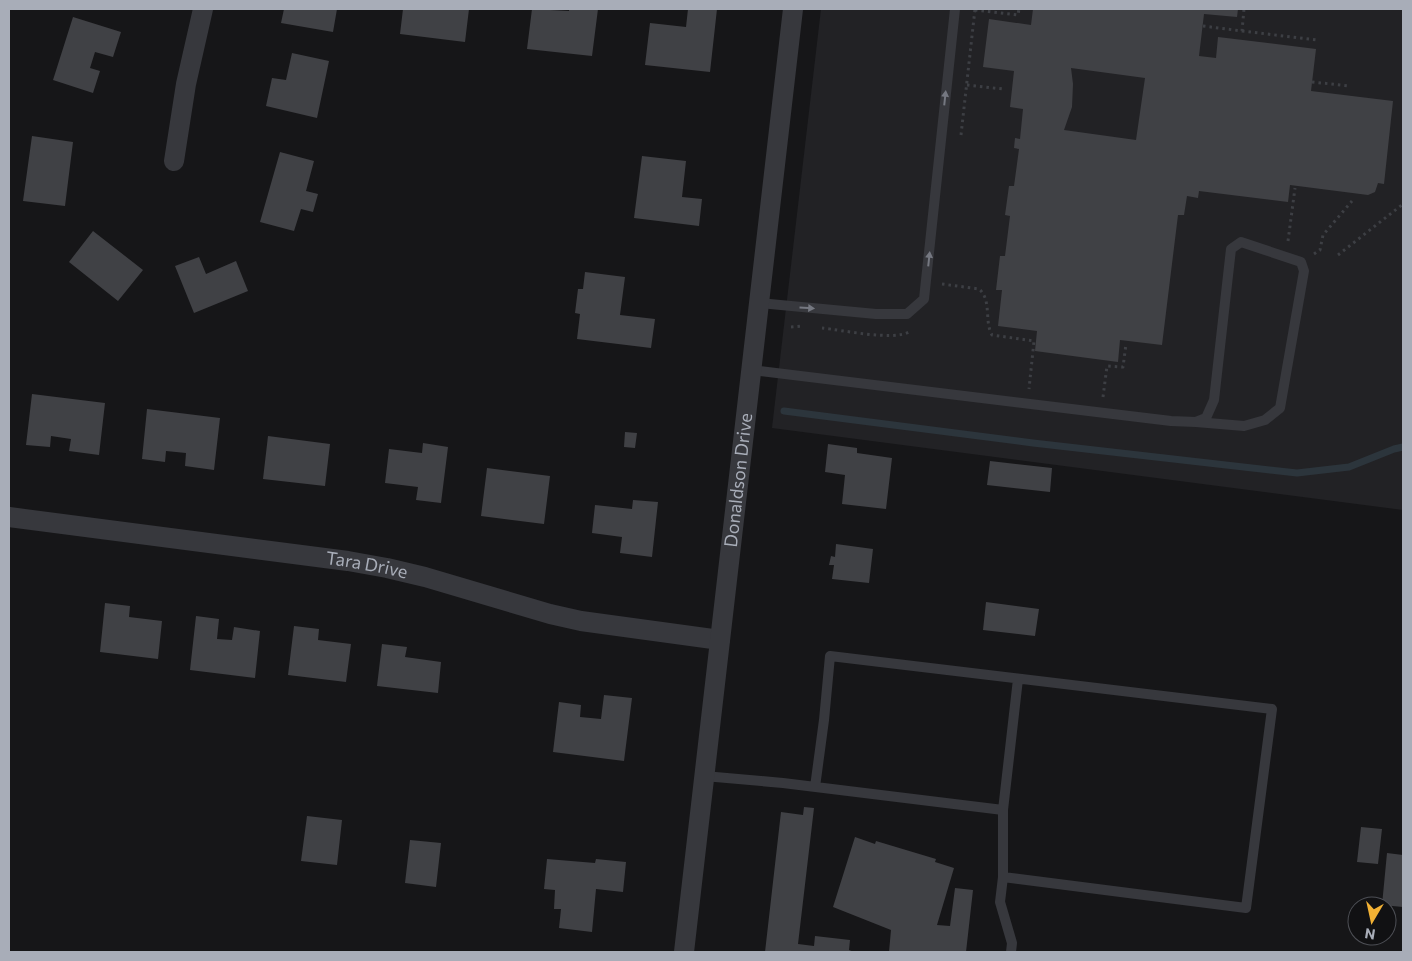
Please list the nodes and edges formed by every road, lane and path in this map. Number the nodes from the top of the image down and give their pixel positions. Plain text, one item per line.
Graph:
1 (202, 9) edge
2 (793, 9) edge
3 (955, 9) edge
4 (1019, 9) edge
5 (1244, 9) edge
6 (974, 10) edge
7 (1203, 26) dead end
8 (1242, 31) junction
9 (1318, 40) dead end
10 (1312, 82) dead end
11 (967, 85) dead end
12 (1350, 86) dead end
13 (1003, 89) dead end
14 (174, 161) dead end
15 (1295, 188) dead end
16 (1352, 201) dead end
17 (1403, 204) edge
18 (1291, 229) dead end
19 (1323, 235) dead end
20 (1338, 255) dead end
21 (942, 284) dead end
22 (759, 304) junction
23 (1126, 344) dead end
24 (751, 370) junction
25 (1027, 403) junction
26 (1101, 412) junction
27 (1196, 422) junction
28 (9, 518) edge
29 (720, 640) junction
30 (1018, 680) junction
31 (704, 776) junction
32 (814, 787) junction
33 (1003, 810) junction
34 (1003, 877) junction
35 (684, 952) edge
36 (1011, 952) edge

1 - 14 street
2 - 22 street, Donaldson Drive
22 -> 3 lane
4 - 6 path
5 - 8 path
7 - 8 path
8 - 9 path
10 - 12 path
11 - 13 path
15 - 18 path
16 - 19 path
17 - 20 path
21 - 25 path
22 - 24 street, Donaldson Drive
23 - 26 path
24 - 25 lane
24 - 29 street, Donaldson Drive
25 - 26 lane
26 - 27 lane
27 - 27 lane
28 - 29 street, Tara Drive
29 - 31 street, Donaldson Drive
30 - 32 lane
30 - 33 lane
30 - 34 lane
31 - 32 lane
31 - 35 street, Donaldson Drive
32 - 33 lane
33 - 34 lane
34 - 36 lane

